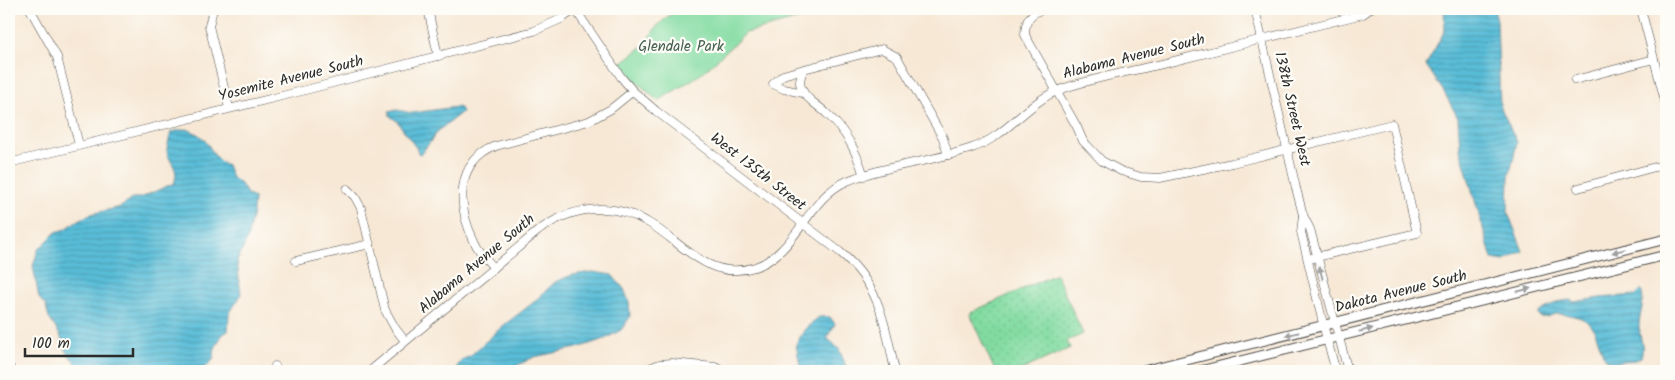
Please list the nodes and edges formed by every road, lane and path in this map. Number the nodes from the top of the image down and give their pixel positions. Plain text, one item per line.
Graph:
1 (30, 9) edge
2 (213, 9) edge
3 (428, 9) edge
4 (575, 9) edge
5 (1044, 9) edge
6 (1255, 9) edge
7 (1370, 9) edge
8 (1641, 9) edge
9 (1262, 39) junction
10 (438, 56) junction
11 (1654, 59) junction
12 (804, 69) junction
13 (1575, 80) dead end
14 (633, 91) junction
15 (1056, 92) junction
16 (803, 93) junction
17 (1666, 105) edge
18 (229, 108) junction
19 (79, 146) junction
20 (1287, 150) junction
21 (948, 155) junction
22 (9, 163) edge
23 (1666, 164) edge
24 (864, 176) junction
25 (1578, 188) dead end
26 (347, 189) dead end
27 (1303, 215) junction
28 (802, 223) junction
29 (1666, 239) edge
30 (370, 244) junction
31 (1666, 255) edge
32 (1317, 257) junction
33 (1308, 259) junction
34 (296, 262) dead end
35 (494, 268) junction
36 (1335, 323) junction
37 (1323, 326) junction
38 (1338, 337) junction
39 (1326, 340) junction
40 (406, 341) junction
41 (370, 371) edge
42 (642, 371) edge
43 (722, 371) edge
44 (895, 371) edge
45 (1143, 371) edge
46 (1200, 371) edge
47 (1336, 371) edge
48 (1348, 371) edge

1 - 19 street
2 - 18 street
3 - 10 street
4 - 10 street, Yosemite Avenue South
4 - 14 street, West 135th Street
5 - 15 street
6 - 9 street, 138th Street West
7 - 9 street, Alabama Avenue South
8 - 11 street
9 - 15 street, Alabama Avenue South
9 - 20 street, 138th Street West
10 - 18 street, Yosemite Avenue South
11 - 13 street
11 - 17 street
12 - 16 street
12 - 16 street
12 - 21 street
14 - 28 street, West 135th Street
14 - 35 street
15 - 20 street
15 - 21 street, Alabama Avenue South
16 - 24 street
18 - 19 street, Yosemite Avenue South
19 - 22 street, Yosemite Avenue South
20 - 27 street, 138th Street West
20 - 32 street
21 - 24 street, Alabama Avenue South
23 - 25 street
24 - 28 street, Alabama Avenue South
26 - 30 street
27 - 32 street
27 - 33 street
28 - 35 street, Alabama Avenue South
28 - 44 street, West 135th Street
29 -> 36 main road, Dakota Avenue South
30 - 34 street
30 - 40 street
38 -> 31 main road, Dakota Avenue South
32 - 33 street
36 -> 32 street
33 - 37 street
35 - 40 street, Alabama Avenue South
36 - 37 main road, Dakota Avenue South
36 - 38 street
37 - 39 street
37 -> 45 main road, Dakota Avenue South
38 - 39 main road, Dakota Avenue South
38 - 48 street
39 - 46 main road, Dakota Avenue South
39 - 47 street
40 - 41 street, Alabama Avenue South
42 - 43 street

